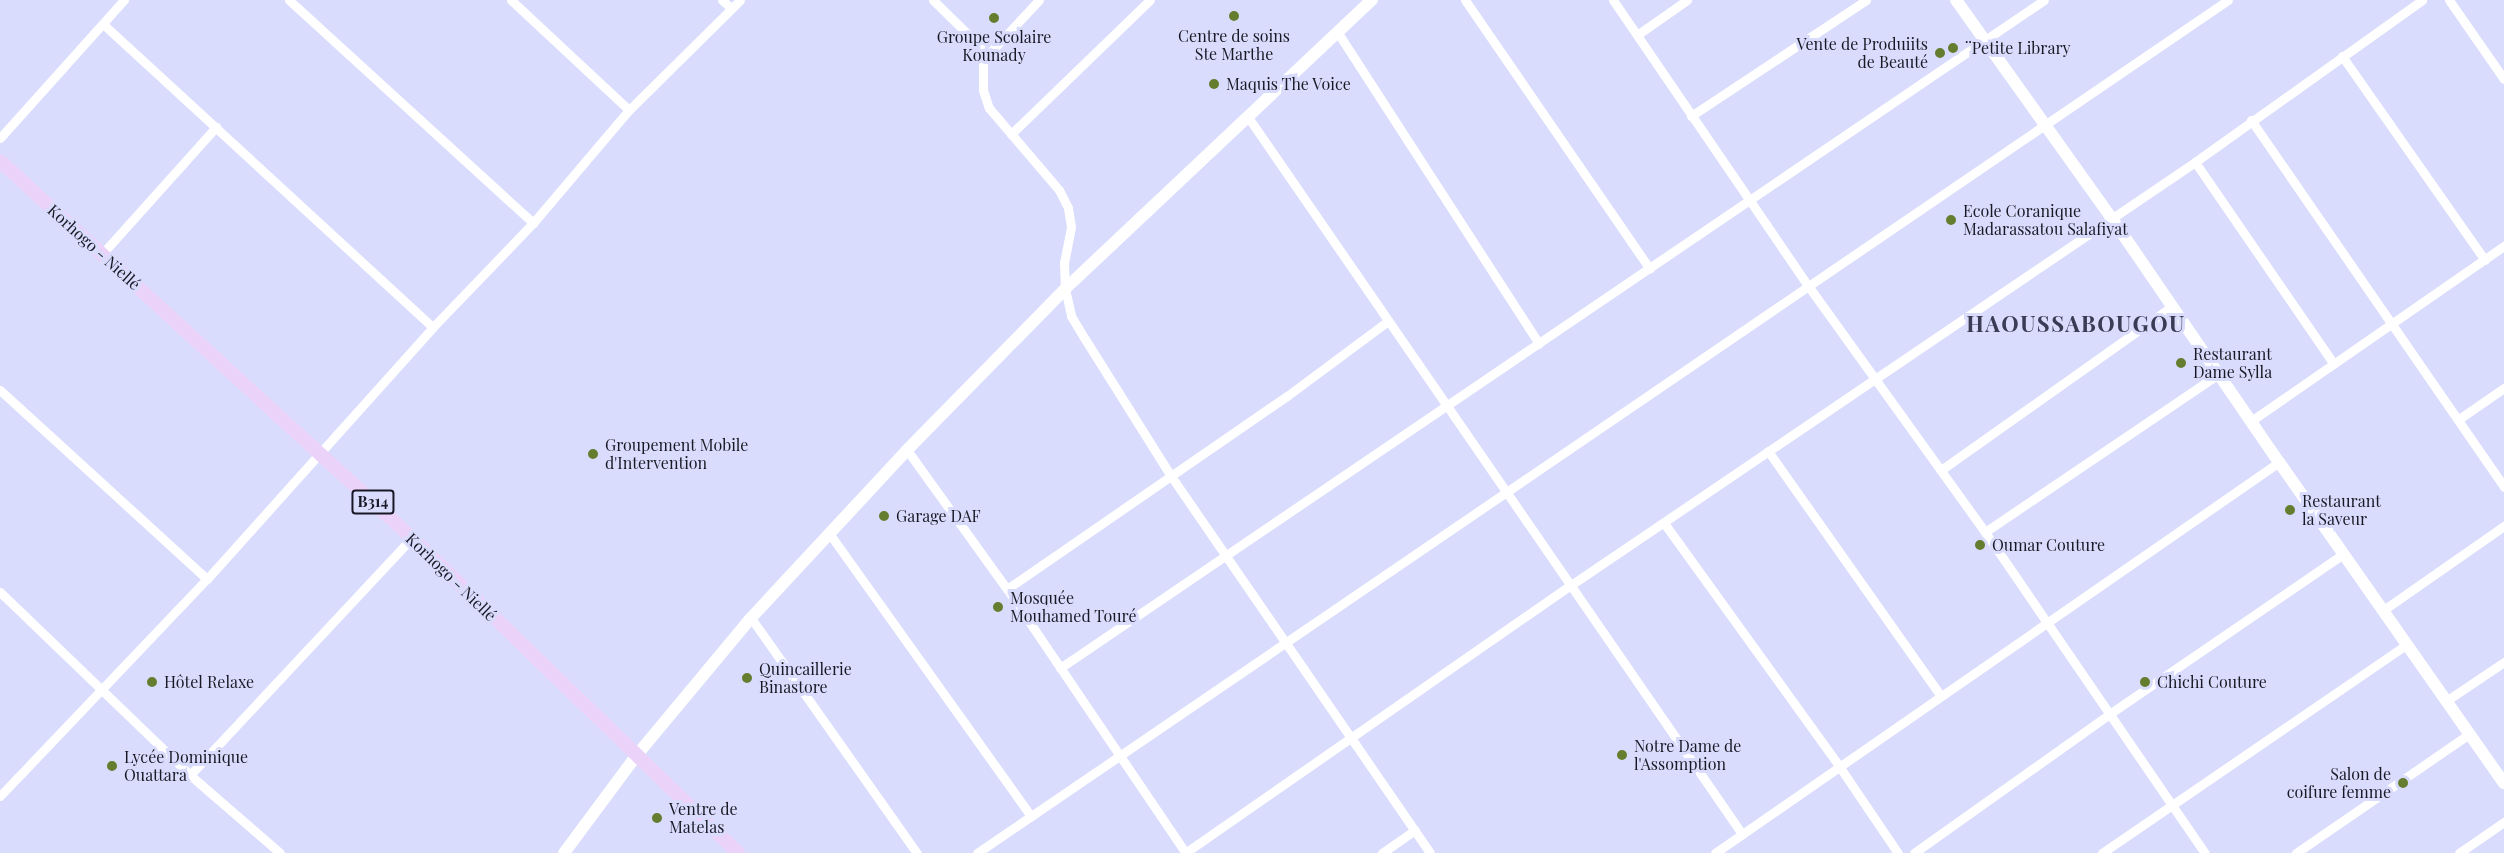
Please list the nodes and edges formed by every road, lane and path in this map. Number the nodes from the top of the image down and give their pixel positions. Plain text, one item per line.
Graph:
1 (124, 0) edge
2 (289, 0) edge
3 (511, 0) edge
4 (722, 0) edge
5 (740, 0) edge
6 (933, 0) edge
7 (1039, 0) edge
8 (1150, 0) edge
9 (1371, 0) edge
10 (1465, 0) edge
11 (1614, 0) edge
12 (1687, 0) edge
13 (1866, 0) edge
14 (1956, 0) edge
15 (2044, 0) edge
16 (2228, 0) edge
17 (2422, 0) edge
18 (2450, 0) edge
19 (731, 8) junction
20 (103, 24) junction
21 (1338, 33) junction
22 (1637, 35) junction
23 (1985, 42) junction
24 (2342, 56) junction
25 (983, 60) junction
26 (2504, 79) edge
27 (629, 110) junction
28 (1692, 116) junction
29 (1248, 117) junction
30 (2251, 120) junction
31 (2047, 126) junction
32 (216, 127) junction
33 (1011, 134) junction
34 (0, 138) edge
35 (0, 161) edge
36 (2195, 162) junction
37 (1751, 200) junction
38 (2111, 217) junction
39 (533, 223) junction
40 (2504, 246) edge
41 (102, 254) junction
42 (2485, 260) junction
43 (1650, 269) junction
44 (1809, 287) junction
45 (1065, 289) junction
46 (2171, 307) junction
47 (1388, 321) junction
48 (2392, 324) junction
49 (434, 327) junction
50 (1539, 344) junction
51 (2334, 364) junction
52 (2218, 375) junction
53 (1876, 377) junction
54 (2504, 388) edge
55 (0, 390) edge
56 (1447, 406) junction
57 (2459, 419) junction
58 (2251, 421) junction
59 (907, 450) junction
60 (1768, 451) junction
61 (321, 454) junction
62 (2279, 462) junction
63 (1941, 470) junction
64 (1171, 476) junction
65 (2504, 487) edge
66 (1507, 492) junction
67 (1664, 523) junction
68 (2504, 526) edge
69 (1985, 532) junction
70 (829, 533) junction
71 (412, 538) junction
72 (2343, 554) junction
73 (1226, 558) junction
74 (207, 579) junction
75 (1571, 585) junction
76 (1007, 589) junction
77 (0, 592) edge
78 (2382, 611) junction
79 (752, 618) junction
80 (2047, 623) junction
81 (1285, 642) junction
82 (2406, 645) junction
83 (2504, 662) edge
84 (1060, 668) junction
85 (103, 688) junction
86 (1941, 696) junction
87 (2446, 701) junction
88 (2108, 715) junction
89 (2469, 734) junction
90 (1351, 738) junction
91 (636, 756) junction
92 (1118, 757) junction
93 (1839, 766) junction
94 (190, 775) junction
95 (2504, 783) edge
96 (0, 796) edge
97 (2173, 805) junction
98 (1031, 816) junction
99 (2504, 822) edge
100 (1414, 830) junction
101 (1742, 834) junction
102 (280, 853) edge
103 (564, 853) edge
104 (738, 853) edge
105 (917, 853) edge
106 (977, 853) edge
107 (1185, 853) edge
108 (1382, 853) edge
109 (1430, 853) edge
110 (1715, 853) edge
111 (1898, 853) edge
112 (1914, 853) edge
113 (2102, 853) edge
114 (2205, 853) edge
115 (2296, 853) edge
116 (2459, 853) edge

1 - 20 street
2 - 39 street
3 - 27 street
4 - 19 street
5 - 19 street
6 - 25 street
7 - 25 street
8 - 33 street
9 - 21 street
10 - 43 street
11 - 22 street
12 - 22 street
13 - 28 street
14 - 23 street
15 - 23 street
16 - 31 street
17 - 24 street
18 - 26 street
19 - 27 street
20 - 32 street
20 - 34 street
21 - 29 street
21 - 50 street
22 - 28 street
23 - 31 street
23 - 37 street
24 - 30 street
24 - 42 street
25 - 33 street
27 - 39 street
28 - 37 street
29 - 45 street
29 - 47 street
30 - 36 street
30 - 48 street
31 - 38 street
31 - 44 street
32 - 41 street
32 - 49 street
33 - 45 street
35 - 41 main road, Korhogo - Niellé / B314
36 - 38 street
36 - 51 street
37 - 43 street
37 - 44 street
38 - 46 street
38 - 53 street
39 - 49 street
40 - 42 street
41 - 61 main road, Korhogo - Niellé / B314
42 - 48 street
43 - 50 street
44 - 53 street
44 - 66 street
45 - 59 street
45 - 64 street
46 - 52 street
46 - 63 street
47 - 56 street
47 - 64 street
48 - 51 street
48 - 57 street
49 - 61 street
50 - 56 street
51 - 58 street
52 - 58 street
52 - 69 street
53 - 60 street
53 - 63 street
54 - 57 street
55 - 74 street
56 - 66 street
56 - 73 street
57 - 65 street
58 - 62 street
59 - 70 street
59 - 76 street
60 - 67 street
60 - 86 street
61 - 71 main road, Korhogo - Niellé / B314
61 - 74 street
62 - 72 street
62 - 80 street
63 - 69 street
64 - 73 street
64 - 76 street
66 - 75 street
66 - 81 street
67 - 75 street
67 - 93 street
68 - 78 street
69 - 80 street
70 - 79 street
70 - 98 street
71 - 91 main road, Korhogo - Niellé / B314
71 - 94 street
72 - 78 street
72 - 88 street
73 - 81 street
73 - 84 street
74 - 85 street
75 - 90 street
75 - 101 street
76 - 84 street
77 - 85 street
78 - 82 street
79 - 91 street
79 - 105 street
80 - 86 street
80 - 88 street
81 - 90 street
81 - 92 street
82 - 87 street
82 - 97 street
83 - 87 street
84 - 92 street
85 - 94 street
85 - 96 street
86 - 93 street
87 - 89 street
88 - 97 street
88 - 112 street
89 - 95 street
89 - 115 street
90 - 100 street
90 - 107 street
91 - 103 street
91 - 104 main road, Korhogo - Niellé / B314
92 - 98 street
92 - 107 street
93 - 101 street
93 - 111 street
94 - 102 street
97 - 113 street
97 - 114 street
98 - 106 street
99 - 116 street
100 - 108 street
100 - 109 street
101 - 110 street

